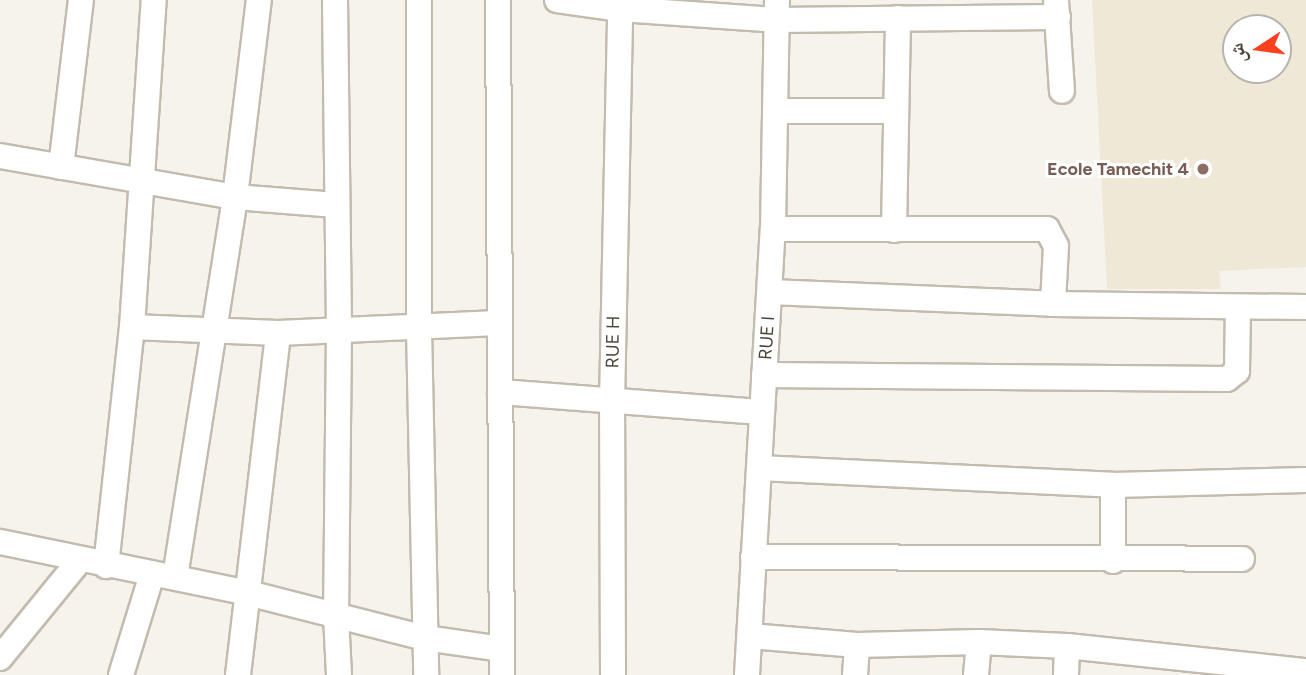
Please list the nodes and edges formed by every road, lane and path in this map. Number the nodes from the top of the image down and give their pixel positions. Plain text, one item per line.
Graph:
1 (81, 0) edge
2 (154, 0) edge
3 (259, 0) edge
4 (335, 0) edge
5 (419, 0) edge
6 (498, 0) edge
7 (557, 0) edge
8 (1057, 8) edge
9 (620, 9) junction
10 (777, 10) edge
11 (898, 18) junction
12 (1062, 91) dead end
13 (775, 111) junction
14 (897, 111) junction
15 (0, 156) edge
16 (61, 167) junction
17 (143, 181) junction
18 (235, 197) junction
19 (336, 205) junction
20 (773, 229) junction
21 (894, 230) junction
22 (770, 292) junction
23 (1053, 304) junction
24 (1238, 307) junction
25 (1306, 307) edge
26 (498, 323) junction
27 (132, 327) junction
28 (419, 328) junction
29 (213, 331) junction
30 (340, 332) junction
31 (278, 333) junction
32 (764, 375) junction
33 (500, 392) junction
34 (612, 402) junction
35 (761, 412) junction
36 (759, 468) junction
37 (1306, 480) edge
38 (1113, 485) junction
39 (0, 542) edge
40 (753, 557) junction
41 (1242, 559) dead end
42 (80, 560) junction
43 (1113, 561) junction
44 (106, 566) junction
45 (163, 576) junction
46 (248, 593) junction
47 (336, 616) junction
48 (750, 636) junction
49 (425, 638) junction
50 (979, 642) junction
51 (857, 645) junction
52 (1066, 646) junction
53 (501, 649) junction
54 (0, 658) edge
55 (1306, 671) edge
56 (121, 675) edge
57 (239, 675) edge
58 (339, 675) edge
59 (426, 675) edge
60 (502, 675) edge
61 (612, 675) edge
62 (747, 675) edge
63 (855, 675) edge
64 (976, 675) edge
65 (1066, 675) edge

1 - 16 street
2 - 17 street
3 - 18 street
4 - 19 street
5 - 28 street
6 - 26 street
7 - 9 street
8 - 11 street
8 - 12 street
9 - 10 street
9 - 34 street, RUE H
10 - 11 street
10 - 13 street, RUE I
11 - 14 street
13 - 14 street
13 - 20 street, RUE I
14 - 21 street
15 - 16 street
16 - 17 street
17 - 18 street
17 - 27 street
18 - 19 street
18 - 29 street
19 - 30 street
20 - 21 street
20 - 22 street, RUE I
21 - 23 street
22 - 23 street
22 - 32 street, RUE I
23 - 24 street
24 - 25 street
24 - 32 street
26 - 28 street
26 - 33 street
27 - 29 street
27 - 44 street
28 - 30 street
28 - 49 street
29 - 31 street
29 - 45 street
30 - 31 street
30 - 47 street
31 - 46 street
32 - 35 street, RUE I
33 - 34 street
33 - 53 street
34 - 35 street
34 - 61 street, RUE H
35 - 36 street, RUE I
36 - 38 street
36 - 40 street, RUE I
37 - 38 street
38 - 43 street
39 - 42 street
40 - 43 street
40 - 48 street, RUE I
41 - 43 street
42 - 44 street
42 - 54 street
44 - 45 street
45 - 46 street
45 - 56 street
46 - 47 street
46 - 57 street
47 - 49 street
47 - 58 street
48 - 51 street
48 - 62 street, RUE I
49 - 53 street
49 - 59 street
50 - 51 street
50 - 52 street
50 - 64 street
51 - 63 street
52 - 55 street
52 - 65 street
53 - 60 street

